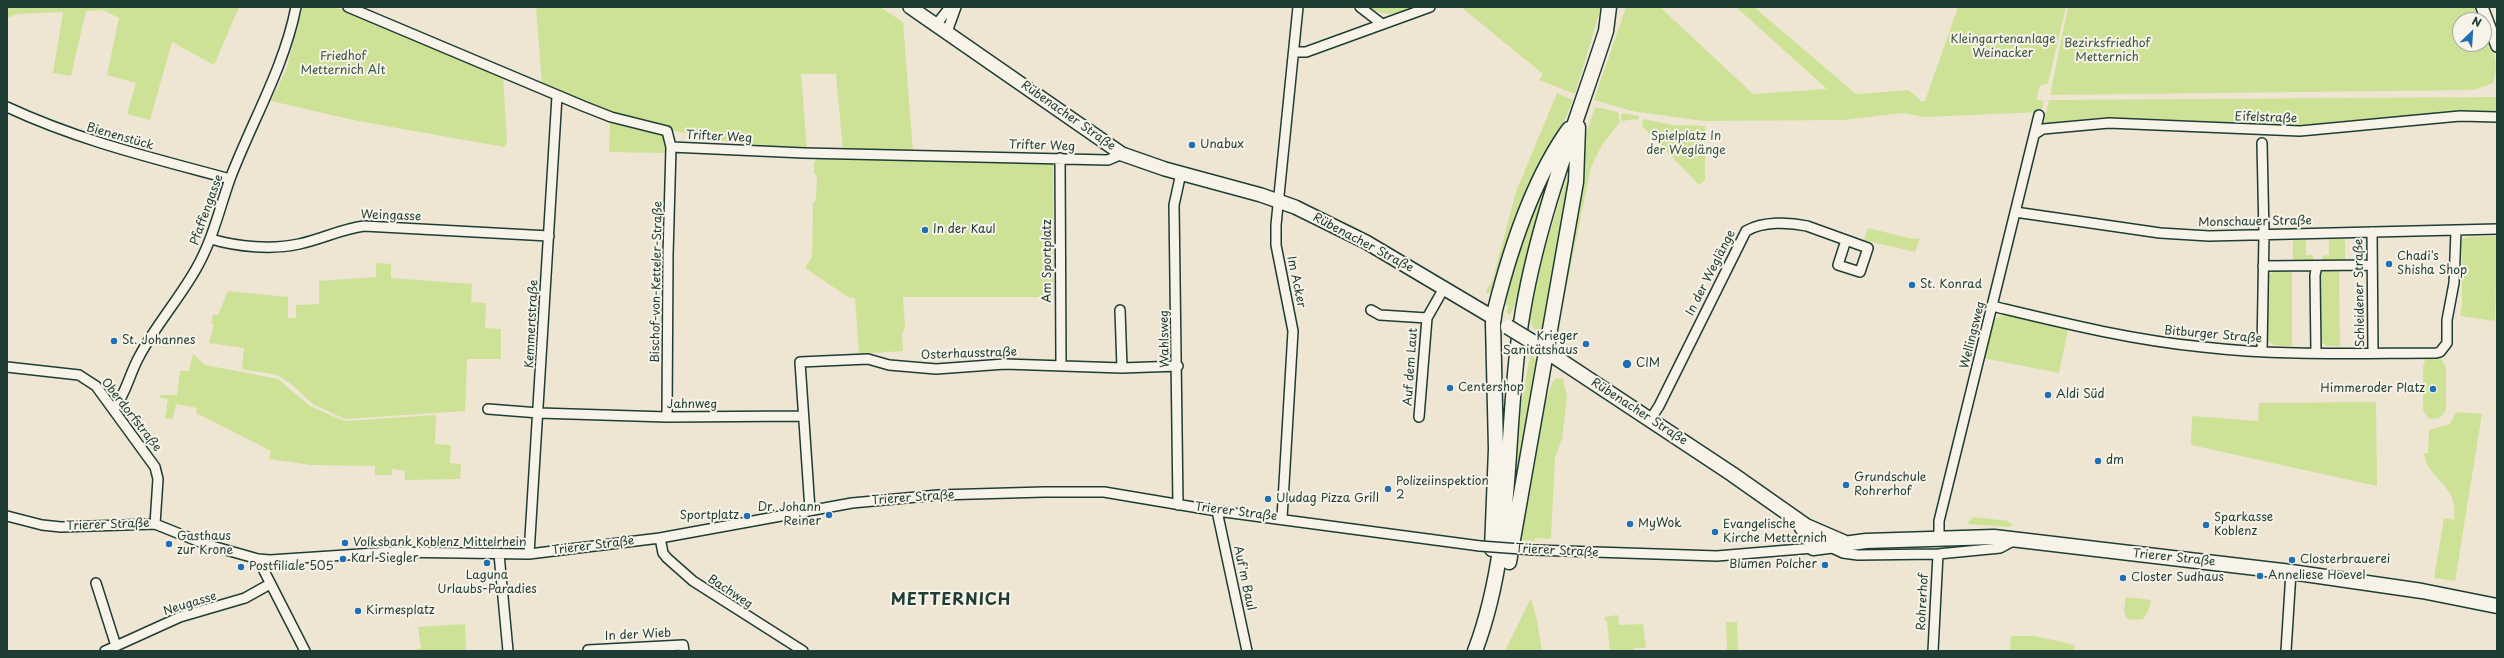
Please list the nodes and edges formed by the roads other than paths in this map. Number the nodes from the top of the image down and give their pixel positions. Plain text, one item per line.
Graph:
1 (296, 7) edge
2 (348, 7) edge
3 (910, 7) edge
4 (950, 7) edge
5 (956, 7) edge
6 (1298, 7) edge
7 (1360, 7) edge
8 (1430, 7) edge
9 (1609, 7) edge
10 (1619, 7) edge
11 (2482, 7) edge
12 (1382, 24) junction
13 (936, 25) junction
14 (1606, 31) junction
15 (947, 32) junction
16 (2497, 46) edge
17 (1294, 52) junction
18 (557, 96) junction
19 (7, 107) edge
20 (2039, 115) dead end
21 (1578, 116) junction
22 (2497, 117) edge
23 (2035, 134) junction
24 (2262, 143) dead end
25 (671, 147) junction
26 (1122, 154) junction
27 (1060, 158) junction
28 (1181, 173) junction
29 (230, 179) junction
30 (1278, 201) junction
31 (2015, 212) junction
32 (2497, 229) edge
33 (2372, 232) junction
34 (2456, 232) junction
35 (2264, 234) junction
36 (549, 236) junction
37 (211, 239) junction
38 (1846, 240) dead end
39 (2372, 265) junction
40 (2263, 266) junction
41 (2317, 266) junction
42 (1444, 288) junction
43 (1992, 306) junction
44 (1120, 310) dead end
45 (1371, 310) dead end
46 (1427, 318) junction
47 (1494, 318) junction
48 (2262, 351) junction
49 (1547, 352) junction
50 (2316, 352) junction
51 (2373, 353) junction
52 (1060, 365) junction
53 (1178, 366) junction
54 (7, 367) edge
55 (1122, 368) junction
56 (114, 409) junction
57 (488, 409) dead end
58 (539, 413) junction
59 (803, 416) junction
60 (667, 417) junction
61 (1419, 417) dead end
62 (1650, 420) junction
63 (1178, 505) junction
64 (810, 510) junction
65 (1217, 511) junction
66 (7, 516) edge
67 (1282, 518) junction
68 (1797, 520) junction
69 (155, 524) junction
70 (660, 538) junction
71 (1939, 538) junction
72 (2017, 539) junction
73 (1848, 543) junction
74 (1827, 546) junction
75 (1813, 548) junction
76 (499, 554) junction
77 (529, 554) junction
78 (1938, 554) junction
79 (258, 559) junction
80 (2291, 572) junction
81 (96, 583) dead end
82 (270, 584) junction
83 (1495, 587) junction
84 (2497, 606) edge
85 (116, 646) junction
86 (588, 650) edge
87 (105, 651) edge
88 (304, 651) edge
89 (508, 651) edge
90 (684, 651) edge
91 (803, 651) edge
92 (1246, 651) edge
93 (1476, 651) edge
94 (1933, 651) edge
95 (2286, 651) edge

1 - 29 street, Pfaffengasse
2 - 18 street, Trifter Weg
3 - 13 main road, Rübenacher Straße
4 - 13 street
5 - 15 street
6 - 17 street, Im Acker
7 - 12 street
8 - 12 street
9 - 14 main road
10 - 14 main road
11 - 16 street
12 - 17 street
13 - 15 main road, Rübenacher Straße
14 - 21 main road
15 - 26 main road, Rübenacher Straße
17 - 30 street, Im Acker
18 - 25 street, Trifter Weg
18 - 36 street, Kemmertstraße
19 - 29 street, Bienenstück
20 - 23 street, Wellingsweg
21 - 47 main road
21 - 49 main road
21 - 83 main road
22 - 23 street, Eifelstraße
23 - 31 street, Wellingsweg
24 - 35 street
25 - 27 street, Trifter Weg
25 - 60 street, Bischof-von-Ketteler-Straße
26 - 27 street, Trifter Weg
26 - 28 main road, Rübenacher Straße
27 - 52 street, Am Sportplatz
28 - 30 main road, Rübenacher Straße
28 - 53 street, Wahlsweg
29 - 37 street, Pfaffengasse
30 - 42 main road, Rübenacher Straße
30 - 67 street, Im Acker
31 - 35 street, Monschauer Straße
31 - 43 street, Wellingsweg
32 - 34 street, Monschauer Straße
33 - 34 street, Monschauer Straße
33 - 35 street, Monschauer Straße
33 - 39 street, Schleidener Straße
34 - 51 street, Bitburger Straße
35 - 40 street
36 - 37 street, Weingasse
36 - 58 street, Kemmertstraße
37 - 56 street, Pfaffengasse
38 - 62 street, In der Weglänge
39 - 41 street
39 - 51 street, Schleidener Straße
40 - 41 street
40 - 48 street
41 - 50 street
42 - 46 street, Auf dem Laut
42 - 47 main road, Rübenacher Straße
43 - 48 street, Bitburger Straße
43 - 71 street, Wellingsweg
44 - 55 street
45 - 46 street, Auf dem Laut
46 - 61 street, Auf dem Laut
47 - 49 main road, Rübenacher Straße, bridge
47 - 83 main road
48 - 50 street, Bitburger Straße
49 - 62 main road, Rübenacher Straße
49 - 83 main road
50 - 51 street, Bitburger Straße
52 - 55 street, Osterhausstraße
52 - 59 street, Osterhausstraße
53 - 55 street, Osterhausstraße
53 - 63 street, Wahlsweg
54 - 56 street, Oberdorfstraße
56 - 69 street, Oberdorfstraße
57 - 58 street, Jahnweg
58 - 60 street, Jahnweg
58 - 77 street, Kemmertstraße
59 - 60 street, Jahnweg
59 - 64 street
62 - 68 main road, Rübenacher Straße
63 - 64 street, Trierer Straße
63 - 65 street, Trierer Straße
64 - 70 street, Trierer Straße
65 - 67 street, Trierer Straße
65 - 92 street, Auf'm Baul
66 - 69 street, Trierer Straße
67 - 75 street, Trierer Straße, bridge
68 - 73 main road, Rübenacher Straße
68 - 75 main road, Rübenacher Straße
69 - 79 street, Trierer Straße
70 - 77 street, Trierer Straße
70 - 91 street, Bachweg
71 - 72 main road, Trierer Straße
71 - 73 main road, Trierer Straße
72 - 78 street, Trierer Straße
72 - 80 main road, Trierer Straße
73 - 74 main road, Trierer Straße
74 - 75 main road, Trierer Straße
74 - 78 street, Trierer Straße
76 - 77 street, Trierer Straße
76 - 79 street, Trierer Straße
76 - 89 street
78 - 94 street, Rohrerhof
79 - 82 street
80 - 84 main road, Trierer Straße
80 - 95 street
81 - 85 street
82 - 85 street, Neugasse
82 - 88 street
83 - 93 main road
85 - 87 street, Neugasse
86 - 90 street, In der Wieb

